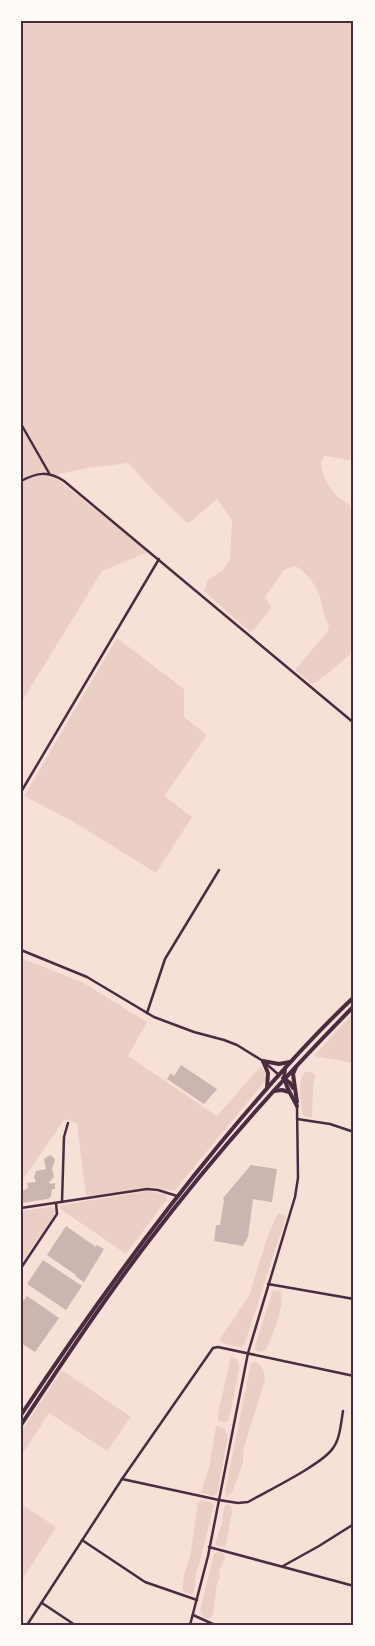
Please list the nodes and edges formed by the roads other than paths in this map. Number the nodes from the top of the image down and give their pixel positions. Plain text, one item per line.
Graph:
1 (21, 424) edge
2 (49, 473) junction
3 (21, 481) edge
4 (159, 559) junction
5 (354, 723) edge
6 (21, 792) edge
7 (219, 870) dead end
8 (21, 950) edge
9 (354, 997) edge
10 (354, 1006) edge
11 (147, 1013) junction
12 (263, 1062) junction
13 (290, 1062) junction
14 (296, 1065) junction
15 (286, 1067) junction
16 (277, 1076) junction
17 (284, 1079) junction
18 (267, 1088) junction
19 (272, 1092) junction
20 (293, 1093) junction
21 (297, 1106) joint
22 (297, 1119) junction
23 (68, 1123) dead end
24 (354, 1132) edge
25 (177, 1196) junction
26 (62, 1202) junction
27 (56, 1203) junction
28 (21, 1208) edge
29 (21, 1268) edge
30 (268, 1284) junction
31 (354, 1299) edge
32 (248, 1354) junction
33 (354, 1376) edge
34 (343, 1411) dead end
35 (21, 1415) edge
36 (21, 1425) edge
37 (122, 1478) junction
38 (219, 1500) junction
39 (354, 1524) edge
40 (82, 1539) junction
41 (209, 1547) junction
42 (282, 1566) junction
43 (354, 1586) edge
44 (197, 1600) junction
45 (42, 1603) junction
46 (193, 1615) junction
47 (27, 1625) edge
48 (75, 1625) edge
49 (190, 1625) edge
50 (215, 1625) edge

1 - 2 street
2 - 3 street
2 - 4 street
4 - 5 street
4 - 6 street
7 - 11 street
8 - 11 street
9 - 13 highway
10 - 14 highway
11 - 12 street
12 - 13 highway
12 - 16 street
12 - 18 highway
13 - 15 highway
14 - 17 highway
14 - 20 highway
15 - 16 highway
15 - 17 highway
16 - 17 highway
16 - 18 highway
17 - 19 highway
17 - 20 highway
18 - 25 highway
19 - 20 highway
19 - 36 highway
20 - 21 highway
21 - 22 street
22 - 24 street
22 - 30 street
23 - 26 street
25 - 26 street
25 - 35 highway
26 - 27 street
27 - 28 street
27 - 29 street
30 - 31 street
30 - 32 street
32 - 33 street
32 - 37 street
32 - 38 street
34 - 38 street
37 - 38 street
37 - 40 street
38 - 41 street
39 - 42 street
40 - 44 street
40 - 45 street
41 - 42 street
41 - 44 street
42 - 43 street
44 - 46 street
45 - 47 street
45 - 48 street
46 - 49 street
46 - 50 street

